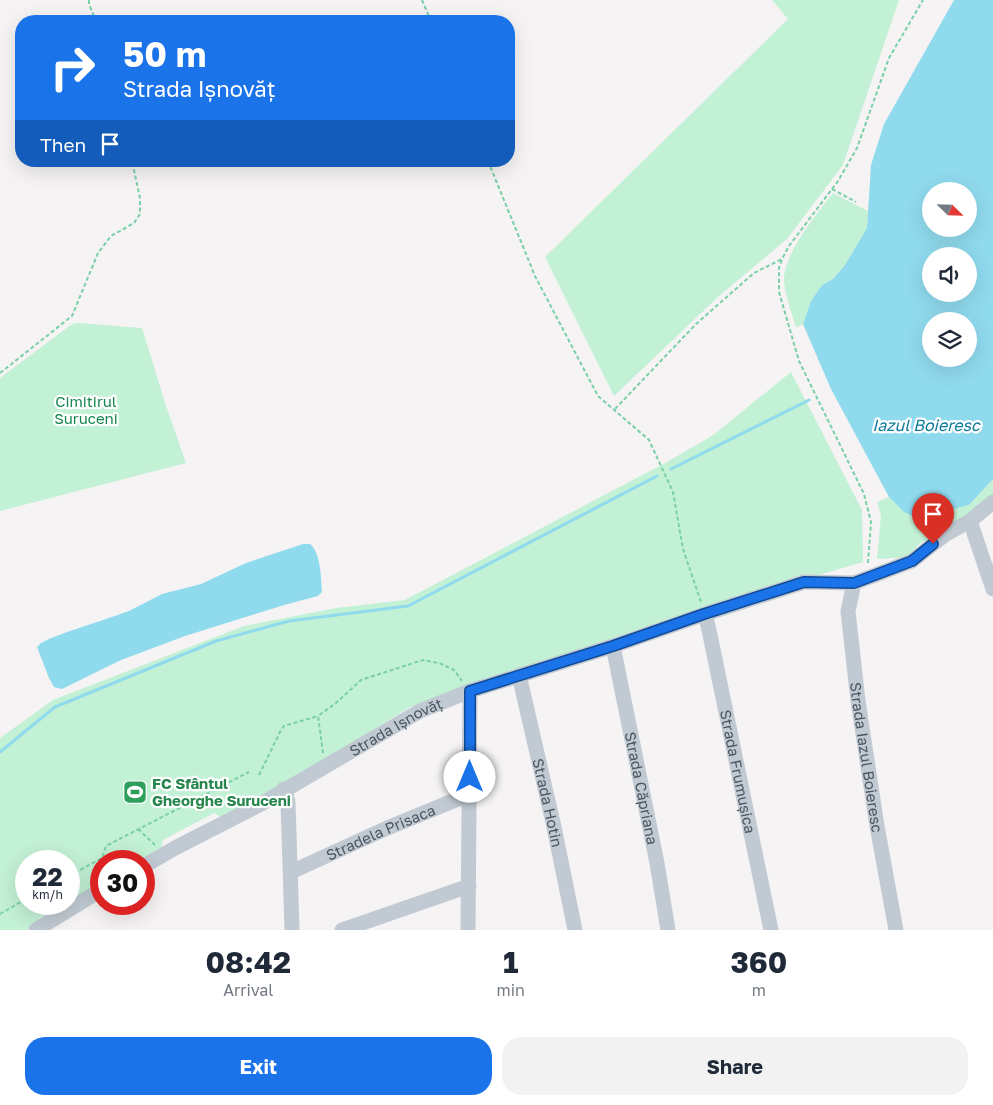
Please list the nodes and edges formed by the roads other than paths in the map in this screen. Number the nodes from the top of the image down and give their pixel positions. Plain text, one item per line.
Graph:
1 (993, 502) edge
2 (970, 521) junction
3 (854, 583) junction
4 (993, 589) edge
5 (704, 614) junction
6 (613, 646) junction
7 (520, 676) junction
8 (470, 691) junction
9 (284, 789) junction
10 (470, 794) junction
11 (155, 860) edge
12 (291, 872) junction
13 (470, 886) junction
14 (90, 897) edge
15 (36, 930) edge
16 (292, 930) edge
17 (342, 930) edge
18 (468, 930) edge
19 (575, 930) edge
20 (668, 930) edge
21 (771, 930) edge
22 (896, 930) edge

1 - 2 street, Strada Ișnovăț
2 - 3 street, Strada Ișnovăț
2 - 4 street
3 - 5 street, Strada Ișnovăț
3 - 22 street, Strada Iazul Boieresc
5 - 6 street, Strada Ișnovăț
5 - 21 street, Strada Frumușica
6 - 7 street, Strada Ișnovăț
6 - 20 street, Strada Căpriana
7 - 8 street, Strada Ișnovăț
7 - 19 street, Strada Hotin
8 - 9 street, Strada Ișnovăț
8 - 10 street
9 - 11 street, Strada Ișnovăț
9 - 12 street
10 - 12 street, Stradela Prisaca
10 - 13 street
12 - 16 street
13 - 17 street
13 - 18 street
14 - 15 street

